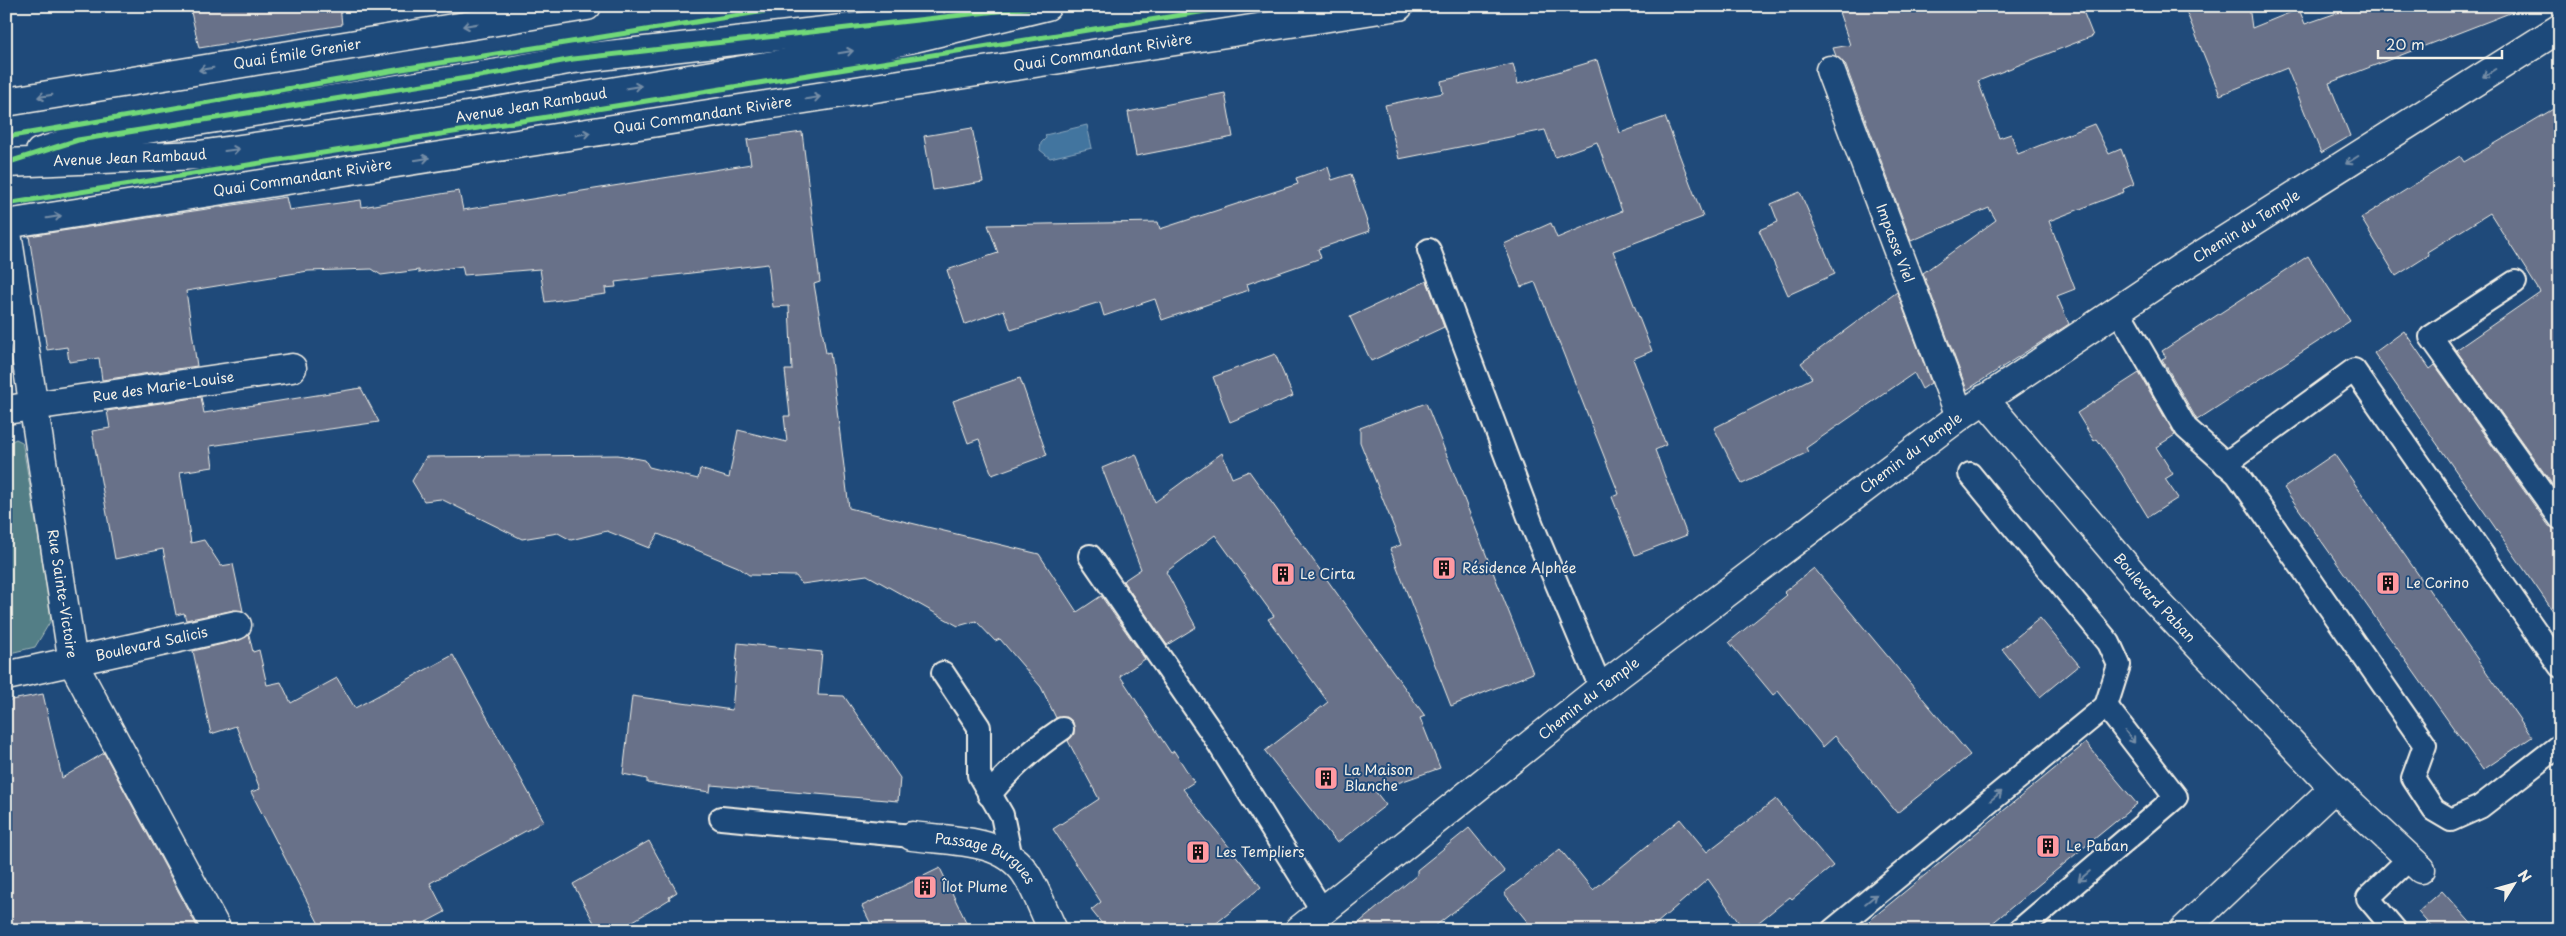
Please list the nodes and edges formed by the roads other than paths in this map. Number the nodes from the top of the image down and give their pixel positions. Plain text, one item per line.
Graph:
1 (587, 6) edge
2 (1042, 6) edge
3 (1047, 6) edge
4 (1398, 6) edge
5 (538, 10) edge
6 (2560, 28) edge
7 (1830, 70) dead end
8 (6, 102) edge
9 (7, 162) edge
10 (6, 225) edge
11 (1429, 250) dead end
12 (2515, 282) dead end
13 (2118, 310) junction
14 (292, 368) dead end
15 (1984, 400) junction
16 (34, 406) junction
17 (6, 410) edge
18 (1960, 416) junction
19 (2225, 464) junction
20 (1970, 474) dead end
21 (2560, 518) edge
22 (1090, 556) dead end
23 (237, 625) dead end
24 (73, 662) junction
25 (2560, 666) edge
26 (943, 673) dead end
27 (6, 676) edge
28 (1601, 688) junction
29 (2106, 706) junction
30 (1062, 729) dead end
31 (2560, 745) edge
32 (2334, 788) junction
33 (988, 794) junction
34 (721, 818) dead end
35 (912, 836) joint
36 (1011, 858) junction
37 (2416, 864) joint
38 (1322, 910) junction
39 (217, 930) edge
40 (1053, 930) edge
41 (1299, 930) edge
42 (1833, 930) edge
43 (2020, 930) edge
44 (2184, 930) edge
45 (2395, 930) edge

1 - 5 street, Quai Émile Grenier
2 - 9 street, Avenue Jean Rambaud
9 -> 3 street, Avenue Jean Rambaud
10 -> 4 street, Quai Commandant Rivière
5 -> 8 street, Quai Émile Grenier
6 -> 13 street, Chemin du Temple
7 - 18 street, Impasse Viel
10 - 16 street, Rue Sainte-Victoire
11 - 28 lane
12 - 21 lane
13 - 15 street, Chemin du Temple
13 - 19 lane
14 - 16 street, Rue des Marie-Louise
15 - 18 street, Chemin du Temple
15 - 32 street, Boulevard Paban
16 - 17 street, Rue des Marie-Louise
16 - 24 street, Rue Sainte-Victoire
18 - 28 street, Chemin du Temple
19 - 25 lane
19 - 31 lane
20 - 29 lane
22 - 38 lane
23 - 24 street, Boulevard Salicis
24 - 27 street, Boulevard Salicis
24 - 39 street, Rue Sainte-Victoire
26 - 33 lane
28 - 38 street, Chemin du Temple
42 -> 29 lane
29 -> 43 lane
30 - 33 lane
32 - 37 street, Boulevard Paban
32 - 44 street
33 - 36 lane
34 - 35 lane
35 - 36 street, Passage Burgues
36 - 40 street, Passage Burgues
37 - 45 lane
38 - 41 street, Chemin du Temple

